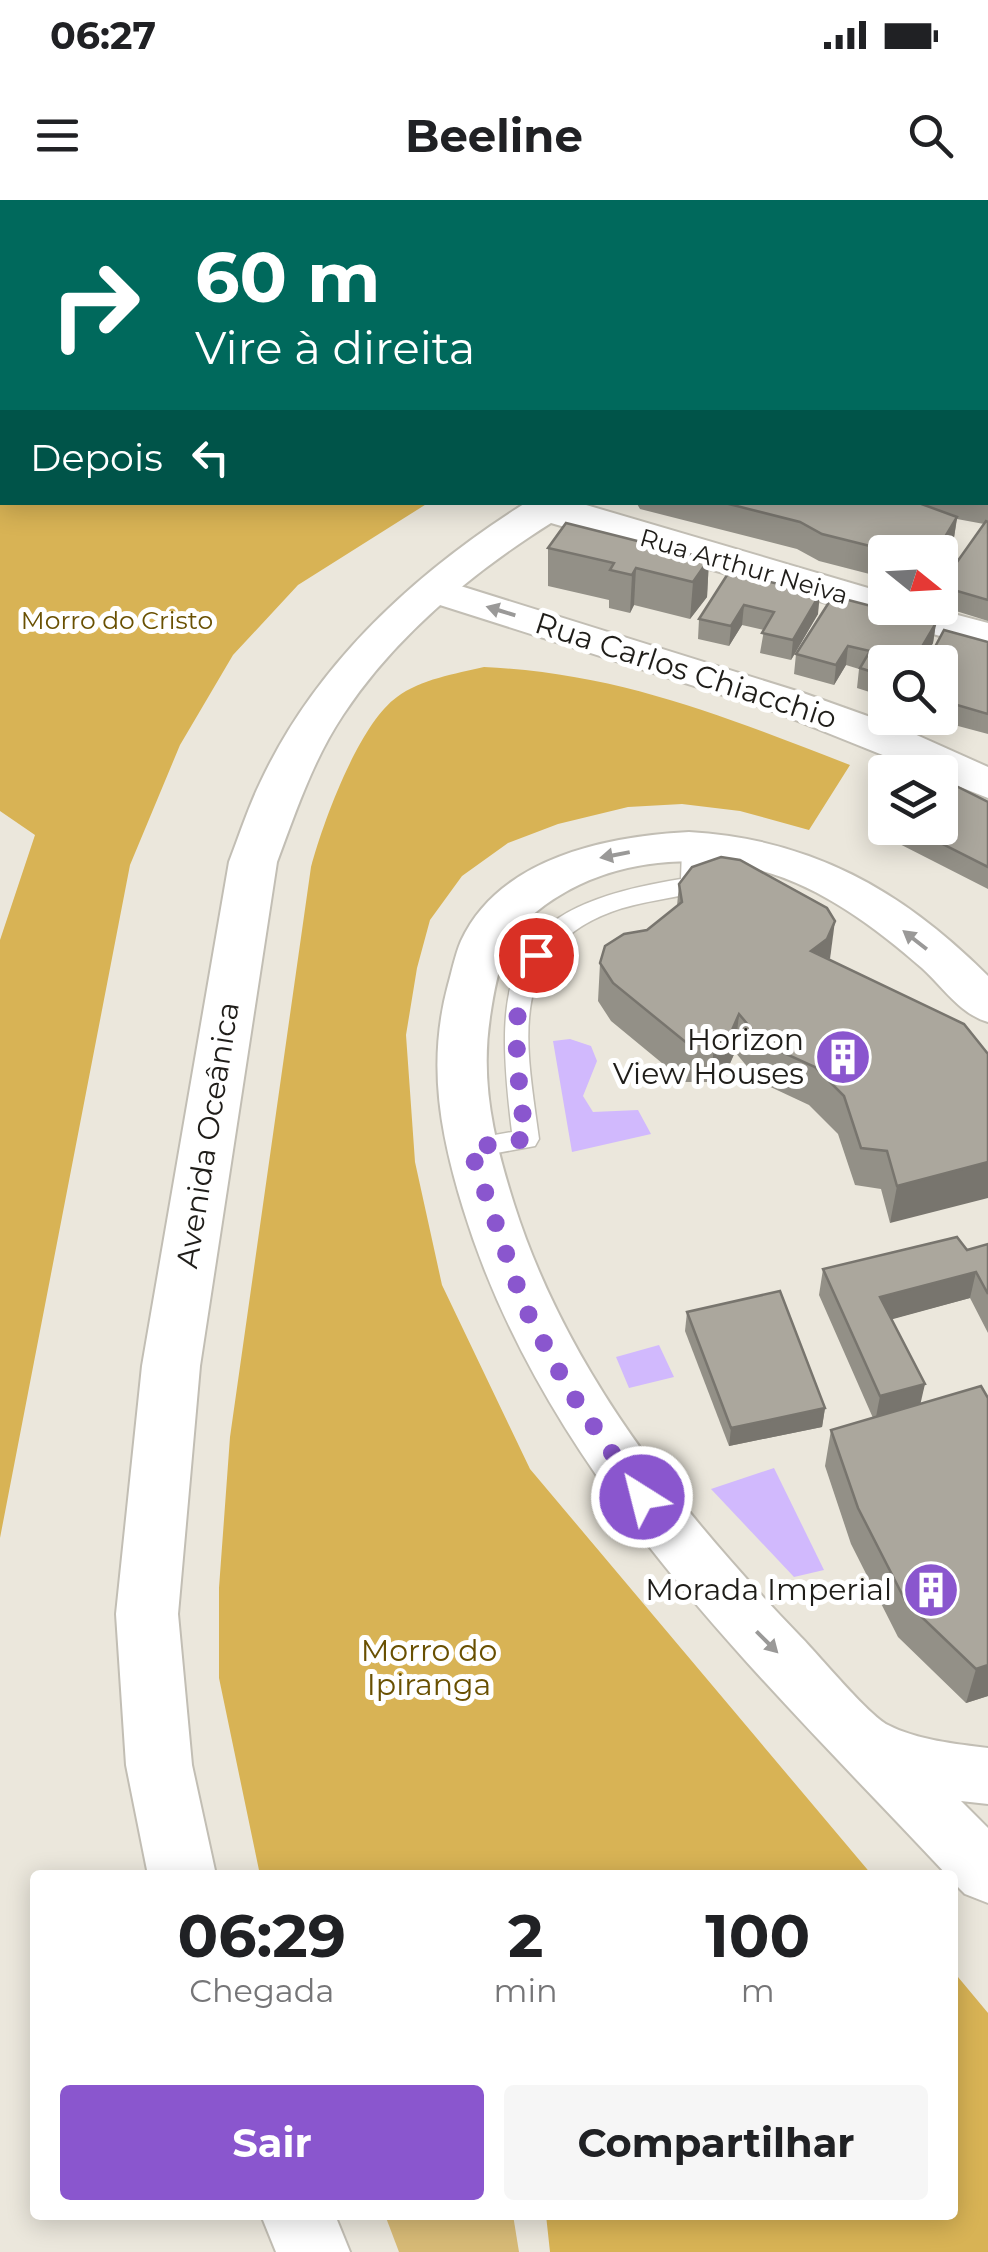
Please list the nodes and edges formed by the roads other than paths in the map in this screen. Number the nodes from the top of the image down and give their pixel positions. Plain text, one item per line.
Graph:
1 (550, 505) edge
2 (435, 590) junction
3 (868, 602) edge
4 (945, 625) edge
5 (988, 638) edge
6 (988, 784) edge
7 (988, 1005) edge
8 (872, 1748) junction
9 (988, 1776) edge
10 (181, 1870) edge
11 (988, 1872) edge
12 (300, 2220) edge
13 (312, 2252) edge

1 - 2 main road, Avenida Oceânica
1 - 3 main road, Rua Arthur Neiva
6 -> 2 street, Rua Carlos Chiacchio
2 - 10 main road, Avenida Oceânica
4 - 5 main road, Rua Arthur Neiva
7 -> 8 street
8 - 9 street
8 - 11 street
12 - 13 main road

